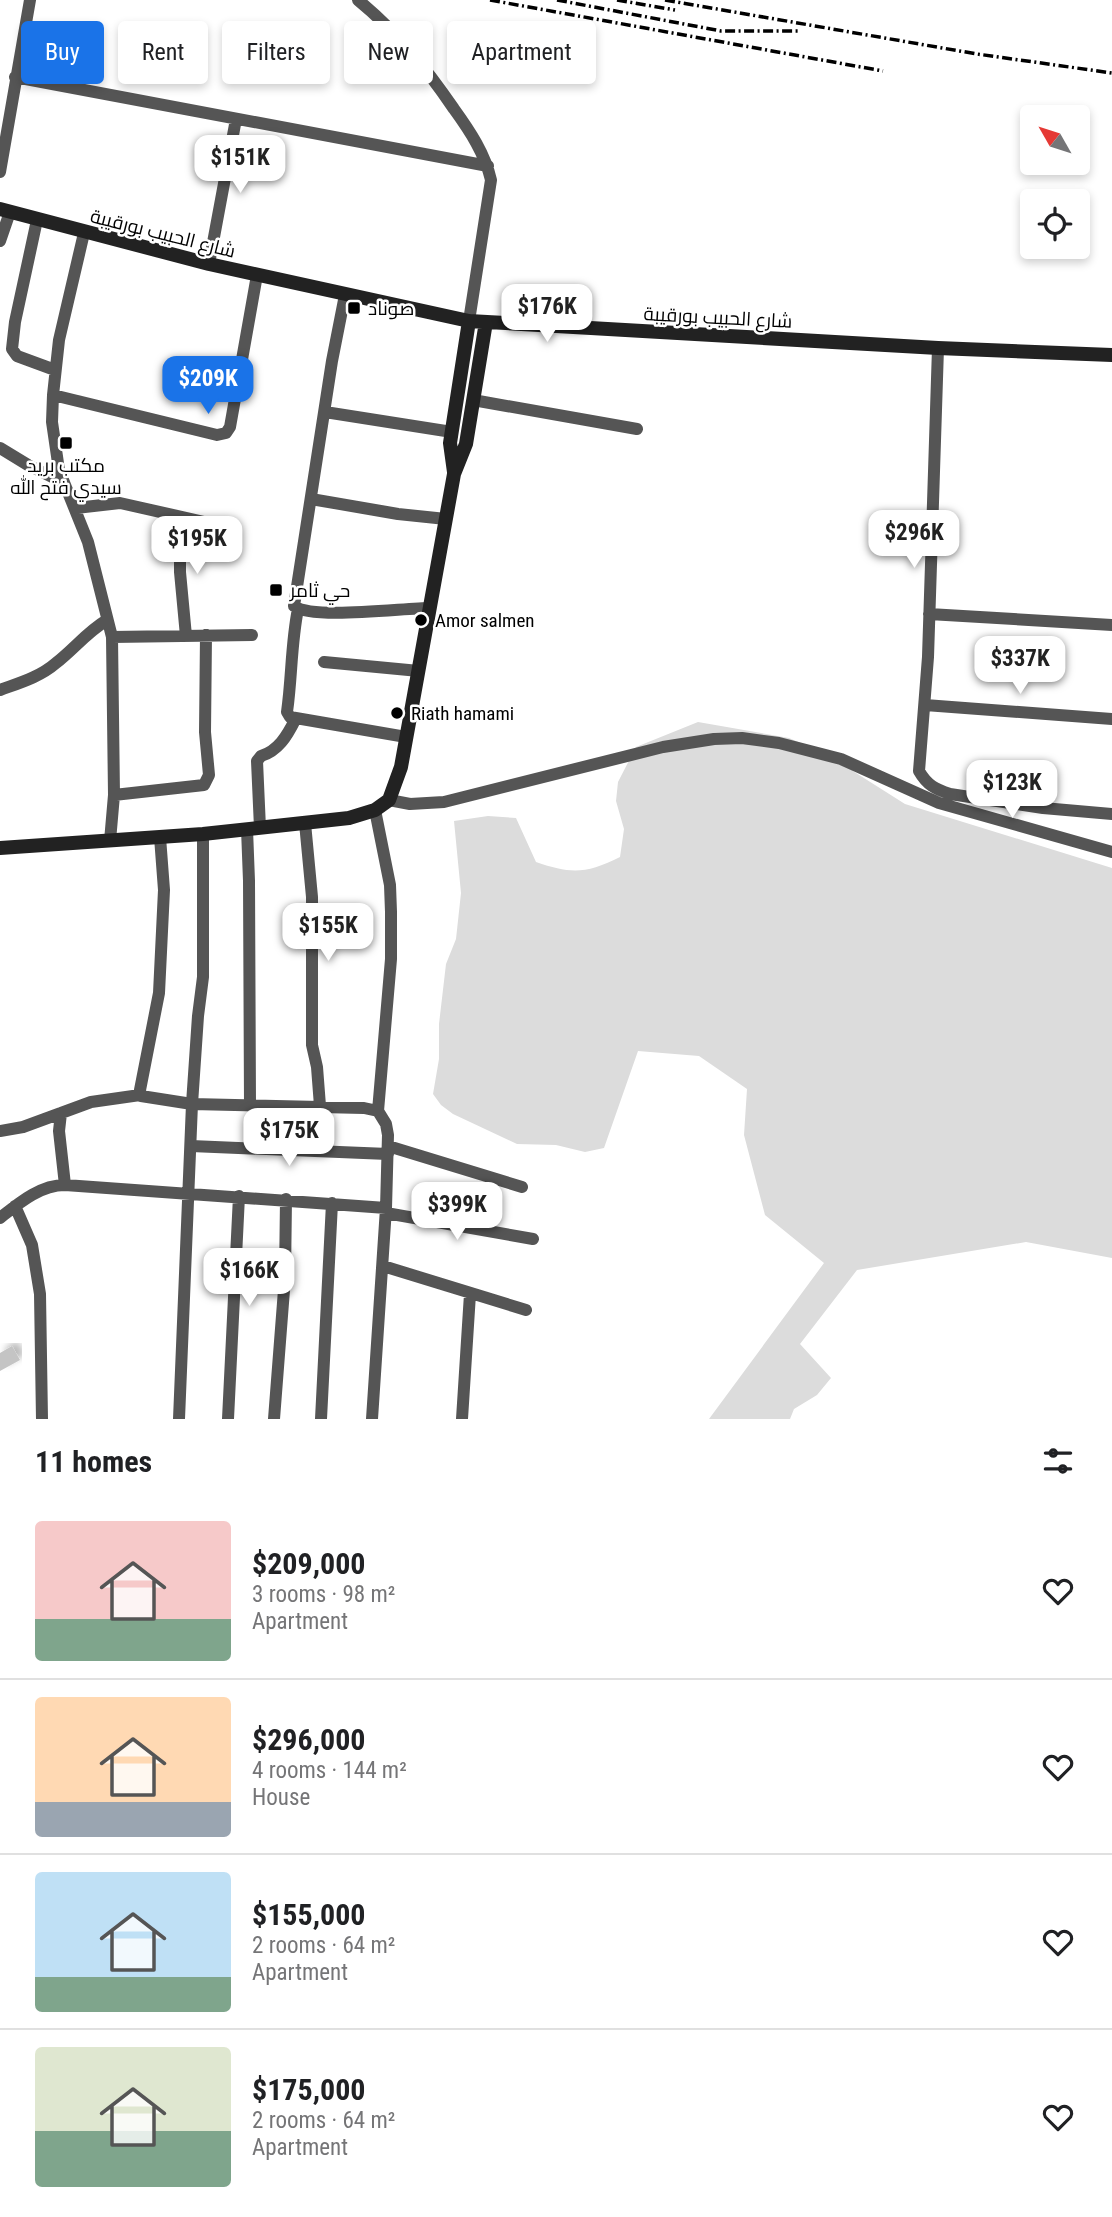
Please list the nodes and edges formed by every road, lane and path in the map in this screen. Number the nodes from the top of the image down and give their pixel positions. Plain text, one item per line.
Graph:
1 (30, 0) edge
2 (358, 0) edge
3 (15, 77) junction
4 (236, 119) junction
5 (488, 166) junction
6 (0, 172) edge
7 (5, 211) edge
8 (37, 220) junction
9 (84, 233) junction
10 (0, 240) edge
11 (209, 264) junction
12 (257, 275) junction
13 (345, 295) junction
14 (469, 321) junction
15 (486, 323) junction
16 (0, 330) edge
17 (13, 334) junction
18 (938, 348) junction
19 (1112, 355) edge
20 (55, 370) junction
21 (53, 395) junction
22 (473, 400) junction
23 (325, 412) junction
24 (636, 429) dead end
25 (452, 432) junction
26 (2, 451) edge
27 (454, 474) junction
28 (64, 483) junction
29 (311, 499) junction
30 (76, 508) junction
31 (180, 517) junction
32 (446, 519) junction
33 (212, 524) dead end
34 (430, 608) junction
35 (298, 609) junction
36 (929, 614) junction
37 (107, 620) junction
38 (1112, 625) edge
39 (206, 635) junction
40 (252, 635) dead end
41 (186, 636) junction
42 (112, 637) junction
43 (324, 662) dead end
44 (419, 671) junction
45 (0, 690) edge
46 (925, 705) junction
47 (1112, 719) edge
48 (295, 720) junction
49 (407, 737) junction
50 (114, 795) junction
51 (388, 800) junction
52 (375, 810) junction
53 (1112, 814) edge
54 (305, 823) junction
55 (253, 829) junction
56 (203, 834) junction
57 (160, 837) junction
58 (110, 841) junction
59 (0, 848) edge
60 (1112, 852) edge
61 (140, 1094) junction
62 (192, 1104) junction
63 (250, 1105) junction
64 (320, 1106) junction
65 (379, 1111) junction
66 (61, 1113) junction
67 (0, 1131) edge
68 (191, 1146) junction
69 (388, 1150) junction
70 (65, 1185) junction
71 (522, 1187) dead end
72 (190, 1193) junction
73 (239, 1196) junction
74 (286, 1199) junction
75 (331, 1203) junction
76 (15, 1206) junction
77 (386, 1210) junction
78 (0, 1218) edge
79 (533, 1239) dead end
80 (383, 1265) junction
81 (470, 1294) junction
82 (526, 1310) dead end
83 (42, 1419) edge
84 (179, 1419) edge
85 (228, 1419) edge
86 (274, 1419) edge
87 (321, 1419) edge
88 (372, 1419) edge
89 (463, 1419) edge

1 - 3 street
2 - 5 street
3 - 4 street
3 - 6 street
4 - 5 street
4 - 11 street
5 - 14 street
7 - 8 main road, شارع الحبيب بورقيبة
7 - 10 street
8 - 9 main road, شارع الحبيب بورقيبة
8 - 17 street
9 - 11 main road, شارع الحبيب بورقيبة
9 - 20 street
11 - 12 main road, شارع الحبيب بورقيبة
12 - 13 main road, شارع الحبيب بورقيبة
12 - 21 street
13 - 14 main road, شارع الحبيب بورقيبة
13 - 23 street
14 - 15 main road, شارع الحبيب بورقيبة
14 - 25 main road
15 - 18 main road, شارع الحبيب بورقيبة
15 - 22 main road
16 - 17 street
17 - 20 street
18 - 19 main road, شارع الحبيب بورقيبة
18 - 36 street
20 - 21 street
21 - 28 street
22 - 24 street
22 - 27 main road
23 - 25 street
23 - 29 street
25 - 27 main road
26 - 28 street
27 - 32 main road
28 - 30 street
29 - 32 street
29 - 35 street
30 - 31 street
30 - 37 street
31 - 33 street
31 - 41 street
32 - 34 main road
34 - 35 street
34 - 44 main road
35 - 48 street
36 - 38 street
36 - 46 street
37 - 42 street
37 - 45 street
39 - 40 street
39 - 41 street
39 - 50 street
41 - 42 street
42 - 50 street
43 - 44 street
44 - 49 main road
46 - 47 street
46 - 53 street
48 - 49 street
48 - 55 street
49 - 51 main road
50 - 58 street
51 - 52 main road
51 - 60 street
52 - 54 main road
52 - 65 street
54 - 55 main road
54 - 64 street
55 - 56 main road
55 - 63 street
56 - 57 main road
56 - 62 street
57 - 58 main road
57 - 61 street
58 - 59 main road
61 - 62 street
61 - 66 street
62 - 63 street
62 - 68 street
63 - 64 street
64 - 65 street
65 - 69 street
66 - 67 street
66 - 70 street
68 - 69 street
68 - 72 street
69 - 71 street
69 - 77 street
70 - 72 street
70 - 76 street
72 - 73 street
72 - 84 street
73 - 74 street
73 - 85 street
74 - 75 street
74 - 86 street
75 - 77 street
75 - 87 street
76 - 78 street
76 - 83 street
77 - 79 street
77 - 80 street
80 - 81 street
80 - 88 street
81 - 82 street
81 - 89 street

